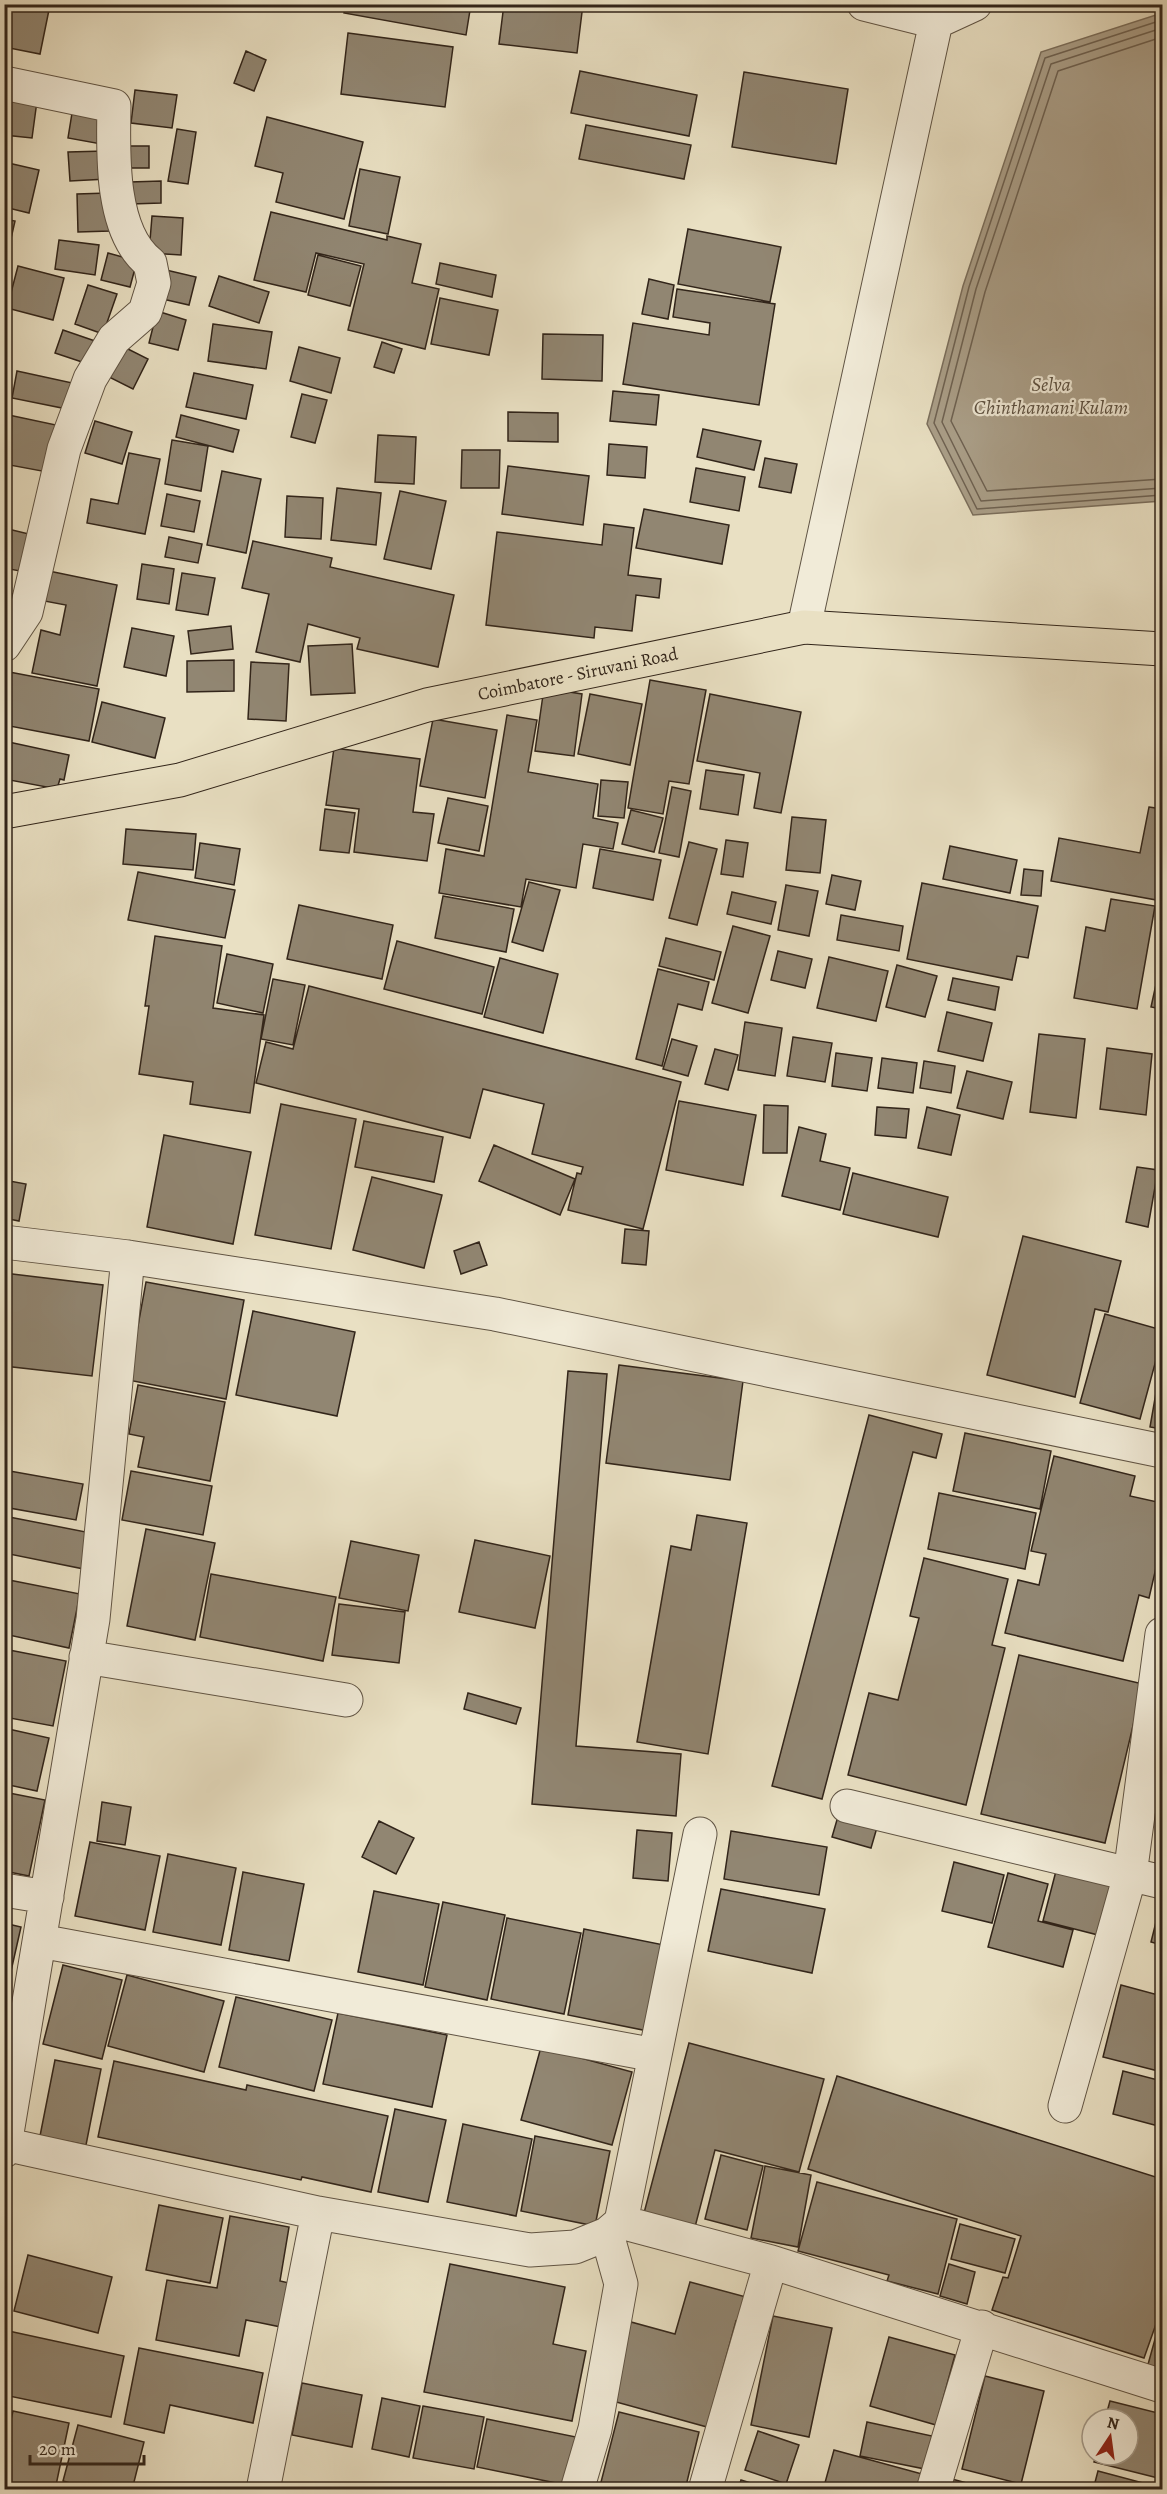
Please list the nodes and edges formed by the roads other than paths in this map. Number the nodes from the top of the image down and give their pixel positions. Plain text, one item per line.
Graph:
1 (864, 4) edge
2 (975, 4) edge
3 (936, 22) junction
4 (4, 83) edge
5 (804, 627) junction
6 (4, 645) edge
7 (1162, 649) edge
8 (4, 812) edge
9 (4, 1242) edge
10 (128, 1257) junction
11 (1162, 1451) edge
12 (1162, 1634) edge
13 (86, 1657) junction
14 (346, 1700) dead end
15 (847, 1806) dead end
16 (700, 1833) dead end
17 (1130, 1875) junction
18 (1162, 1882) edge
19 (4, 1890) edge
20 (47, 1897) junction
21 (40, 1941) junction
22 (655, 2055) junction
23 (1065, 2106) dead end
24 (5, 2146) edge
25 (318, 2213) junction
26 (614, 2228) junction
27 (771, 2262) junction
28 (982, 2327) junction
29 (1162, 2386) edge
30 (263, 2490) edge
31 (577, 2490) edge
32 (705, 2490) edge
33 (933, 2490) edge

1 - 3 street
2 - 3 street
3 - 5 street
4 - 6 street
5 - 7 main road, Coimbatore - Siruvani Road
5 - 8 main road, Coimbatore - Siruvani Road
9 - 10 street
10 - 11 street
10 - 13 street
12 - 17 street
13 - 14 street
13 - 20 street
15 - 17 street
16 - 22 street
17 - 18 street
17 - 23 street
19 - 20 street
20 - 21 street
21 - 22 street
21 - 24 street
22 - 26 street
24 - 25 street
25 - 26 street
25 - 30 street
26 - 27 street
26 - 31 street
27 - 28 street
27 - 32 street
28 - 29 street
28 - 33 street

